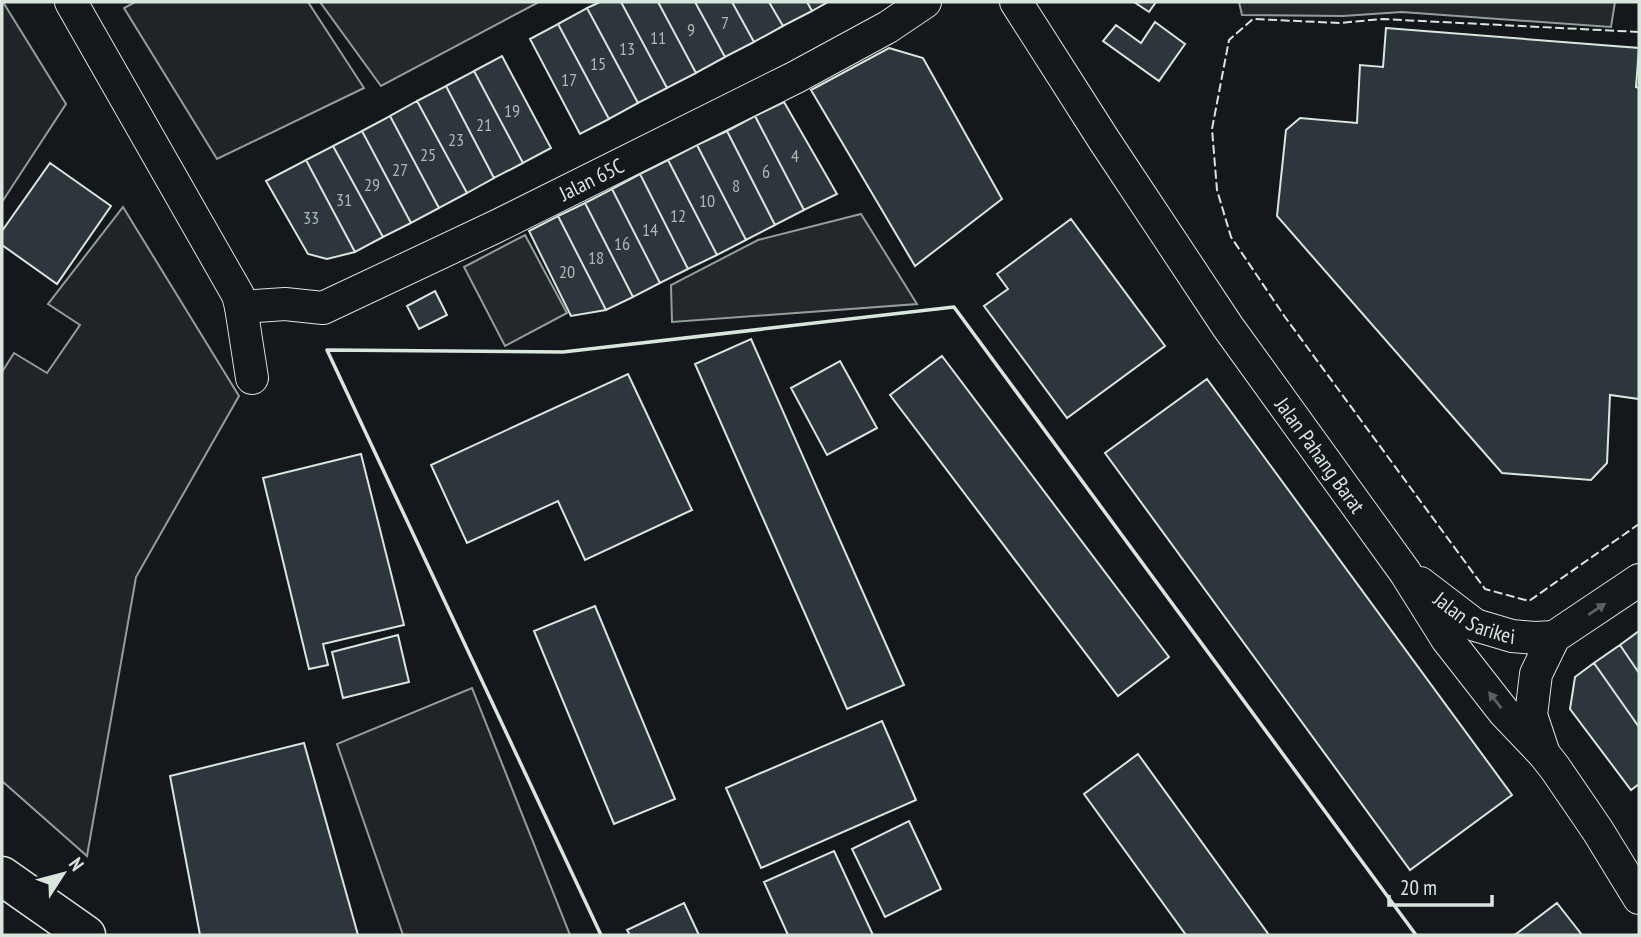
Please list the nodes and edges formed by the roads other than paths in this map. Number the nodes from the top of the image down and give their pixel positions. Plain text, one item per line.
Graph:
1 (71, 2) edge
2 (1016, 2) edge
3 (920, 3) edge
4 (242, 307) junction
5 (252, 378) dead end
6 (1405, 572) junction
7 (1639, 580) edge
8 (1554, 637) junction
9 (1544, 754) junction
10 (1598, 831) junction
11 (1639, 867) edge
12 (2, 876) edge
13 (1639, 898) edge
14 (86, 935) edge

1 - 4 street
2 - 6 street, Jalan Pahang Barat
3 - 4 street, Jalan 65C
4 - 5 street
6 - 8 street, Jalan Sarikei
9 -> 6 street, Jalan Pahang Barat
8 -> 7 street
8 - 9 street
9 - 10 street, Jalan Pahang Barat
10 - 11 street
10 - 13 street, Jalan Pahang Barat
12 - 14 main road

